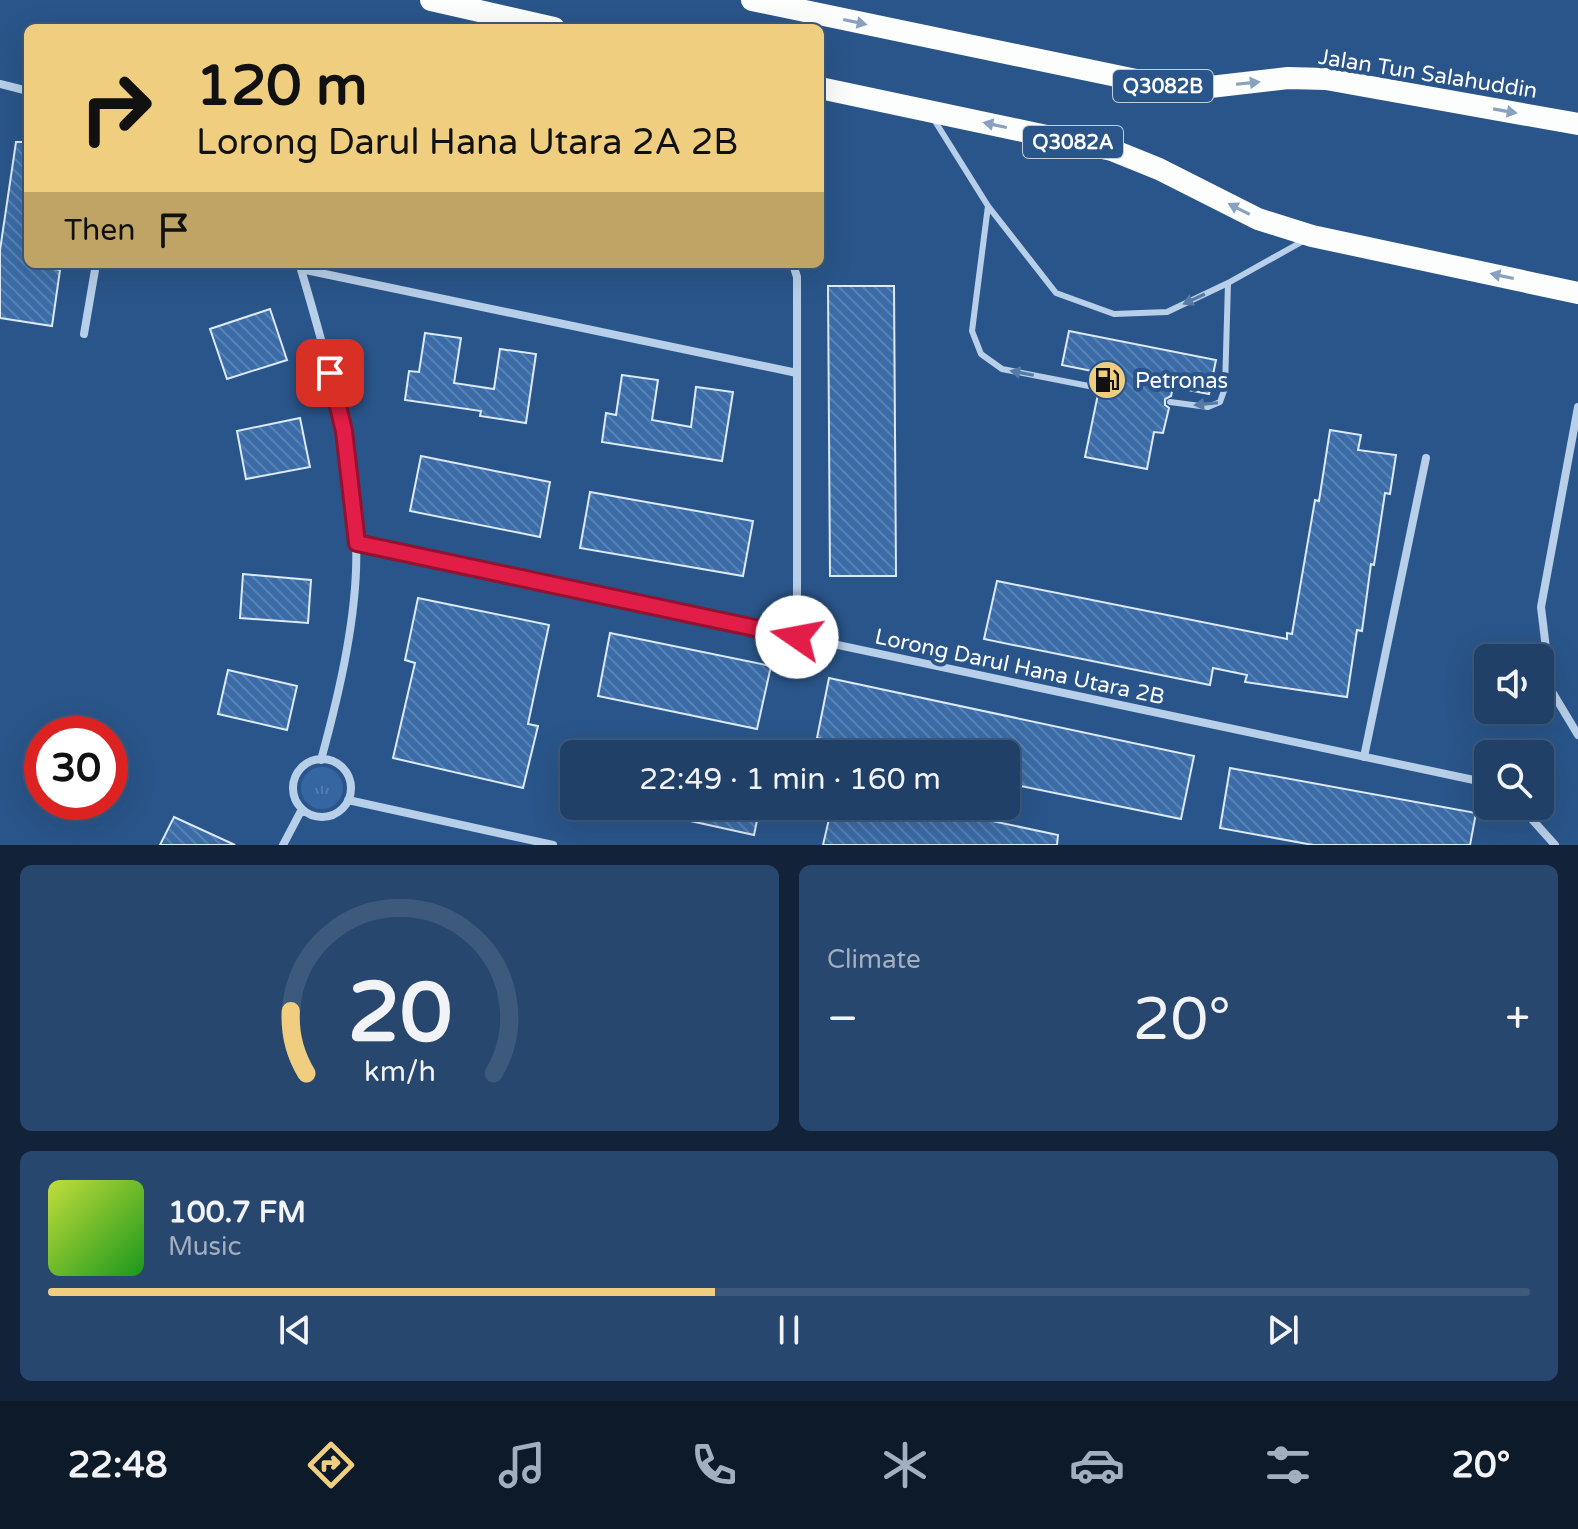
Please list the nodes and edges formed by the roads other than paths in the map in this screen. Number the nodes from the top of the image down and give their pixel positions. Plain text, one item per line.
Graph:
1 (431, 0) edge
2 (752, 0) edge
3 (536, 24) edge
4 (0, 84) edge
5 (824, 89) edge
6 (24, 90) edge
7 (929, 112) junction
8 (1578, 124) edge
9 (988, 206) junction
10 (1312, 236) junction
11 (95, 268) edge
12 (301, 268) edge
13 (309, 268) edge
14 (794, 268) edge
15 (1228, 283) junction
16 (1578, 293) edge
17 (84, 334) dead end
18 (797, 373) junction
19 (1099, 388) dead end
20 (1170, 402) dead end
21 (1578, 407) edge
22 (1426, 458) dead end
23 (357, 543) junction
24 (797, 637) junction
25 (1578, 735) edge
26 (1364, 757) junction
27 (321, 760) junction
28 (1474, 780) edge
29 (348, 800) junction
30 (302, 809) junction
31 (1533, 820) edge
32 (283, 845) edge
33 (553, 845) edge
34 (1555, 845) edge

1 - 3 highway
2 -> 8 highway, Jalan Tun Salahuddin / Q3082B
4 - 6 street
5 - 7 highway, Q3082A
7 - 9 lane
10 -> 7 highway, Q3082A
15 -> 9 lane
19 -> 9 lane
10 - 15 lane
16 -> 10 highway, Q3082A
11 - 17 street
12 - 23 street
13 - 18 street
14 - 18 street
15 -> 20 lane
18 - 24 street
21 - 25 street
22 - 26 street
23 - 24 street, Lorong Darul Hana Utara 2B
23 - 27 street
24 - 26 street, Lorong Darul Hana Utara 2B
26 - 28 street, Lorong Darul Hana Utara 2B
27 - 29 street
27 - 30 street
29 - 30 street
29 - 33 street
30 - 32 street
31 - 34 street

